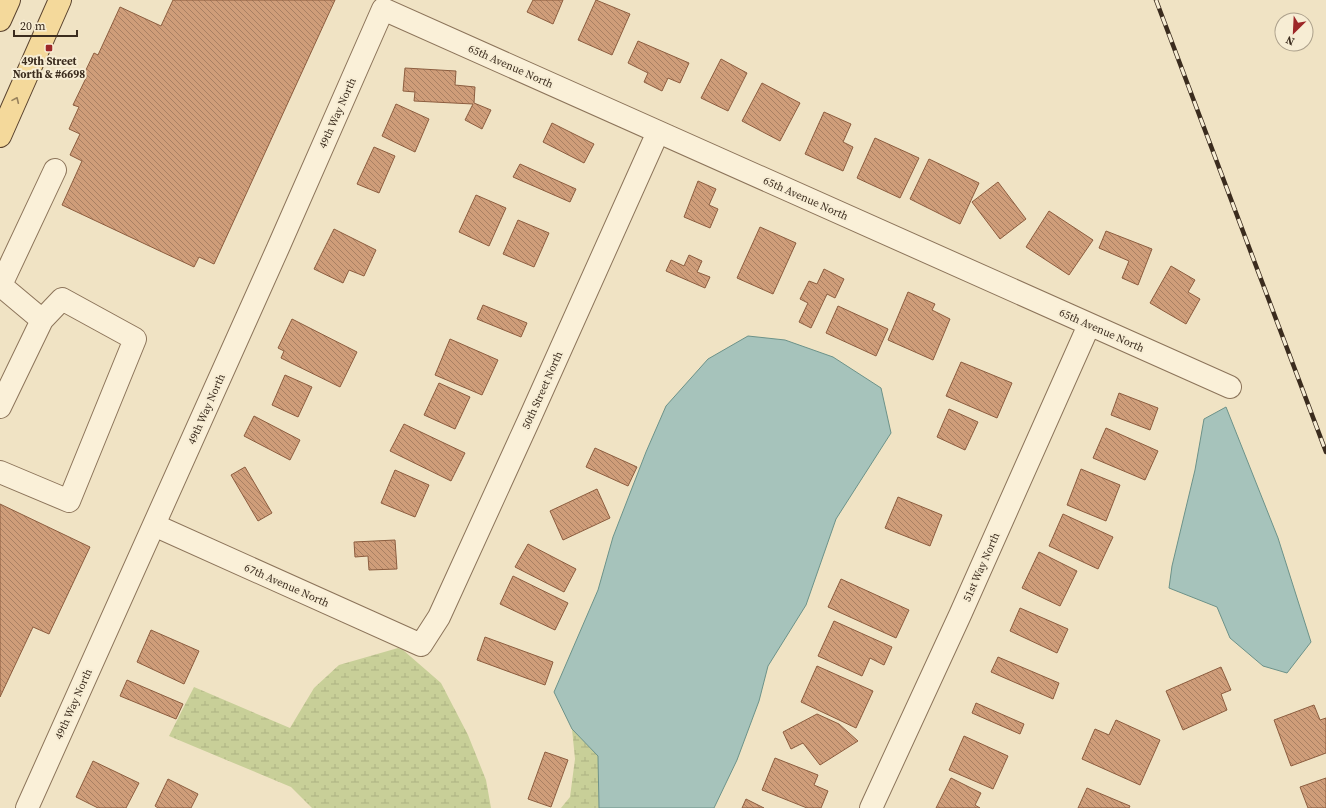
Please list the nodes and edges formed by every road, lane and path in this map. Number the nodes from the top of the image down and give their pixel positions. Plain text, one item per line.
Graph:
1 (9, 0) edge
2 (60, 0) edge
3 (383, 9) joint
4 (0, 20) edge
5 (658, 132) junction
6 (0, 136) edge
7 (55, 170) dead end
8 (42, 320) junction
9 (1089, 324) junction
10 (1230, 387) dead end
11 (0, 407) edge
12 (0, 472) edge
13 (154, 524) junction
14 (421, 645) joint
15 (27, 808) edge
16 (871, 808) edge

1 - 4 main road
6 -> 2 main road
3 - 5 street, 65th Avenue North
3 - 13 street, 49th Way North
5 - 9 street, 65th Avenue North
5 - 14 street, 50th Street North
7 - 8 street
8 - 11 street
8 - 12 street
9 - 10 street, 65th Avenue North
9 - 16 street, 51st Way North
13 - 14 street, 67th Avenue North
13 - 15 street, 49th Way North

